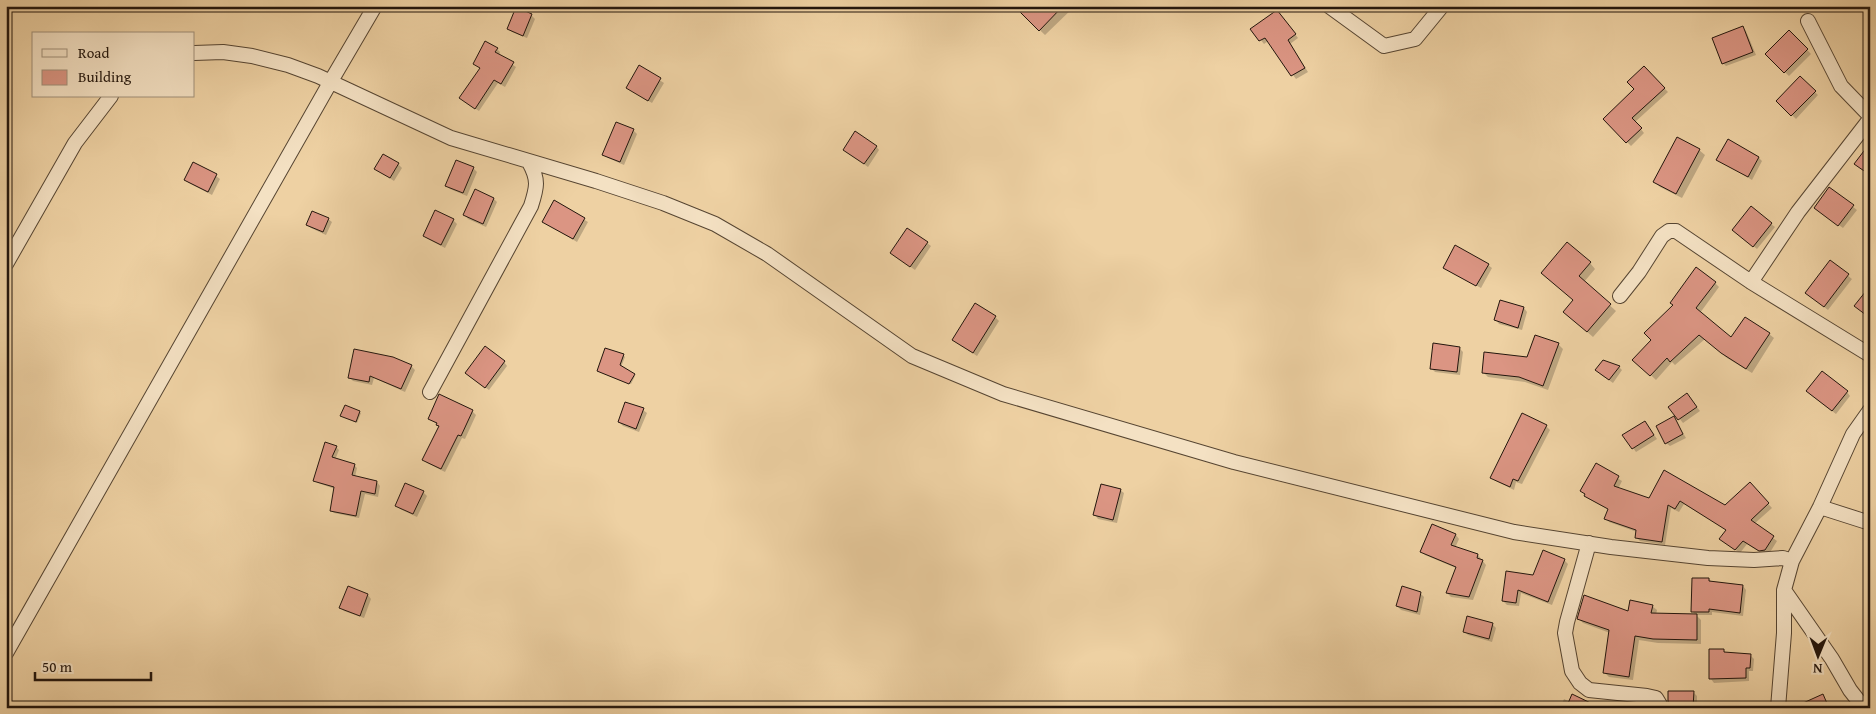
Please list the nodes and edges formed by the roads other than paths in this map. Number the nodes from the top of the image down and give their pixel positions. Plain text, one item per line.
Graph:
1 (376, 6) edge
2 (1329, 6) edge
3 (1442, 6) edge
4 (1808, 21) dead end
5 (195, 53) edge
6 (331, 81) junction
7 (109, 98) edge
8 (1870, 118) edge
9 (529, 162) junction
10 (6, 264) edge
11 (1751, 282) junction
12 (1620, 296) dead end
13 (1870, 355) edge
14 (430, 392) dead end
15 (1870, 410) edge
16 (1820, 507) junction
17 (1870, 523) edge
18 (1589, 543) junction
19 (1792, 561) junction
20 (1784, 590) junction
21 (6, 653) edge
22 (1662, 708) edge
23 (1778, 708) edge
24 (1864, 708) edge

1 - 6 street
2 - 3 street
4 - 8 street
5 - 6 street
6 - 9 street
6 - 21 street
7 - 10 street
8 - 11 street
9 - 14 street
9 - 18 street
11 - 12 street
11 - 13 street
15 - 16 street
16 - 17 street
16 - 19 street
18 - 19 street
18 - 22 street
19 - 20 street
20 - 23 street
20 - 24 street

